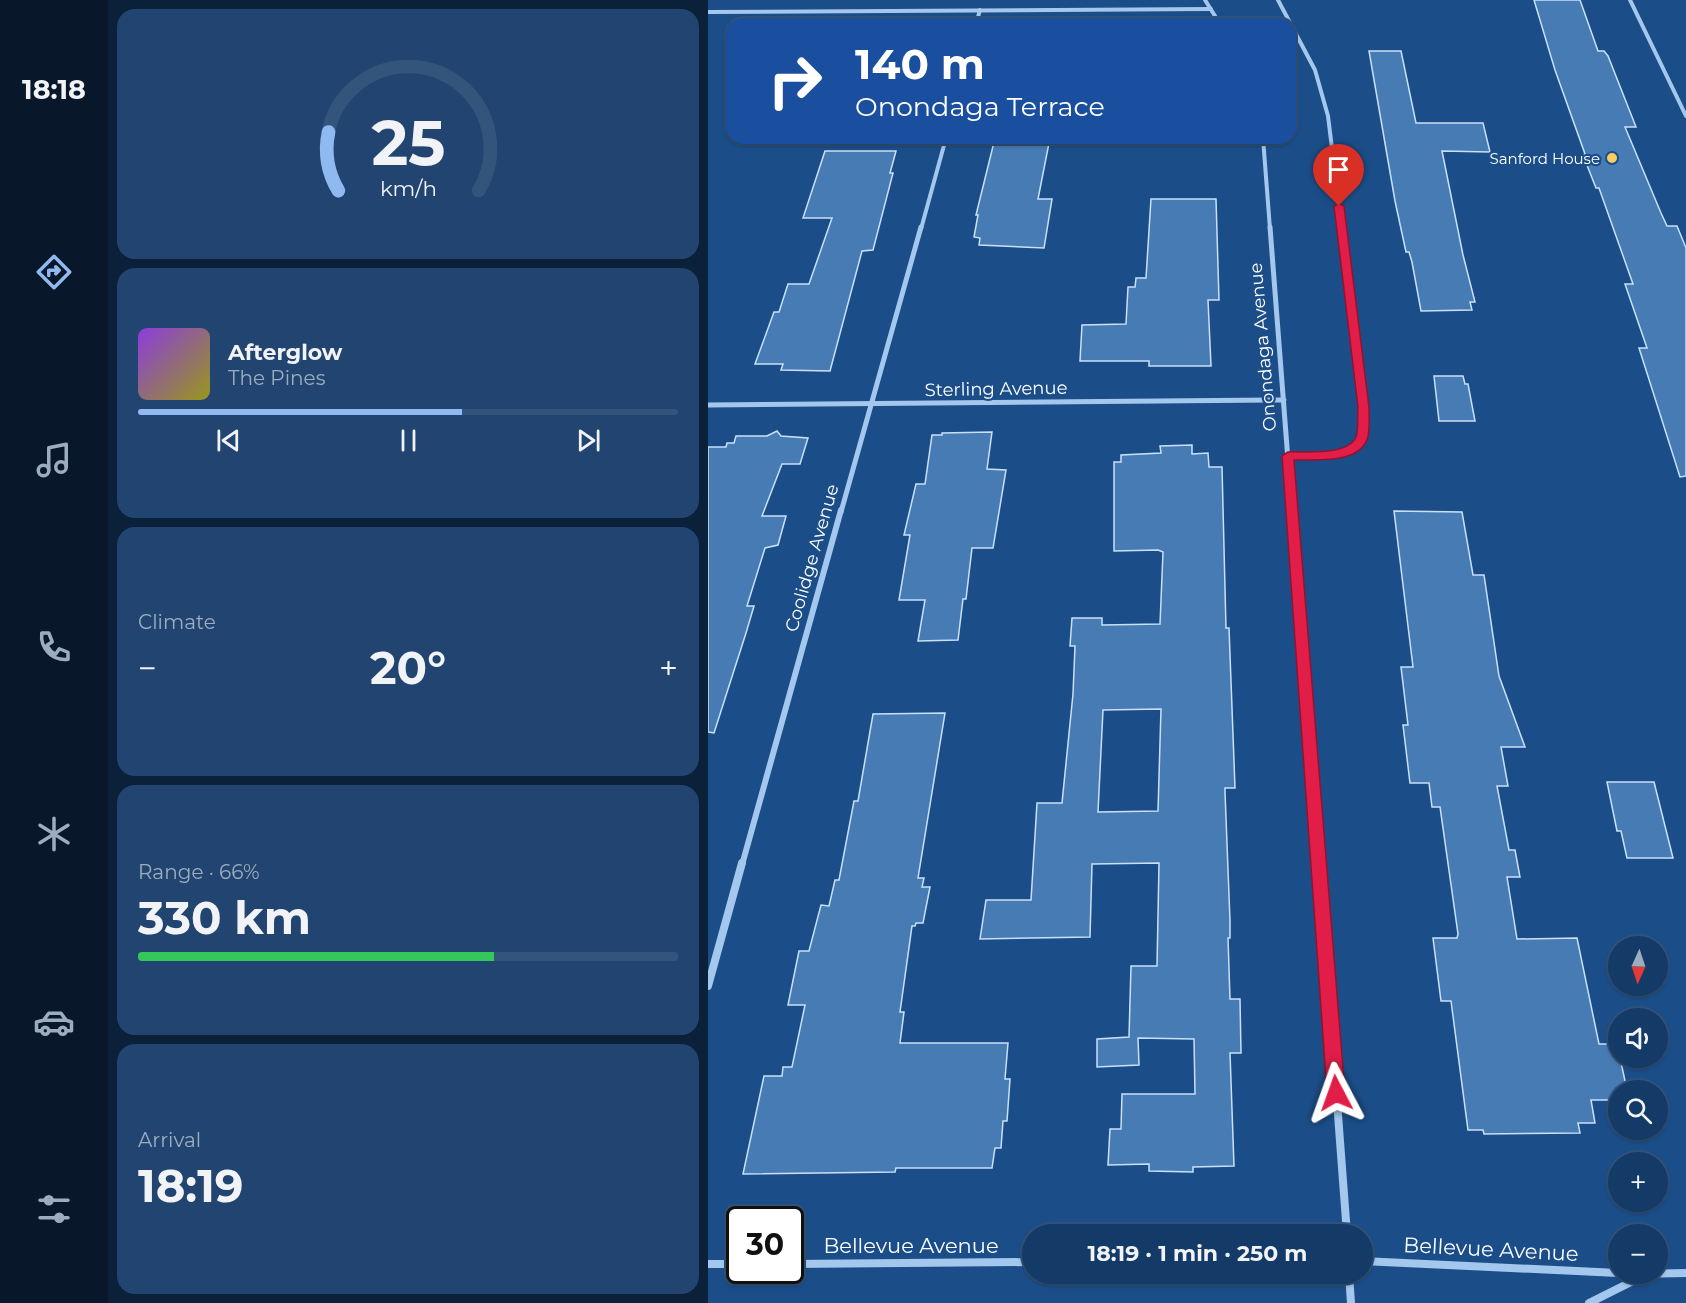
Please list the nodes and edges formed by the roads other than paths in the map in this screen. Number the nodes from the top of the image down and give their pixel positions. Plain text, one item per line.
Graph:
1 (1204, 0) edge
2 (1278, 0) edge
3 (1630, 0) edge
4 (1211, 9) junction
5 (980, 10) junction
6 (708, 12) edge
7 (978, 18) edge
8 (1216, 18) edge
9 (1288, 18) edge
10 (1296, 34) edge
11 (1684, 108) edge
12 (1686, 116) edge
13 (944, 144) edge
14 (1263, 144) edge
15 (1284, 400) junction
16 (870, 404) junction
17 (708, 405) edge
18 (1288, 456) junction
19 (708, 986) edge
20 (1346, 1224) edge
21 (1022, 1262) edge
22 (1373, 1262) edge
23 (708, 1264) edge
24 (726, 1264) edge
25 (804, 1264) edge
26 (1608, 1273) edge
27 (1668, 1273) edge
28 (1686, 1273) edge
29 (1350, 1284) edge
30 (1627, 1284) edge
31 (1351, 1303) edge
32 (1589, 1303) edge

1 - 4 street
2 - 9 street
3 - 11 street
4 - 5 street
4 - 8 street
5 - 6 street
5 - 7 street
10 - 18 street
11 - 12 street
13 - 16 street, Coolidge Avenue
14 - 15 street, Onondaga Avenue
15 - 16 street, Sterling Avenue
15 - 18 street, Onondaga Avenue
16 - 17 street, Sterling Avenue
16 - 19 street, Coolidge Avenue
18 - 20 street, Onondaga Avenue
21 - 25 street, Bellevue Avenue
22 - 26 street, Bellevue Avenue
23 - 24 street
27 - 28 street
29 - 31 street
30 - 32 street

